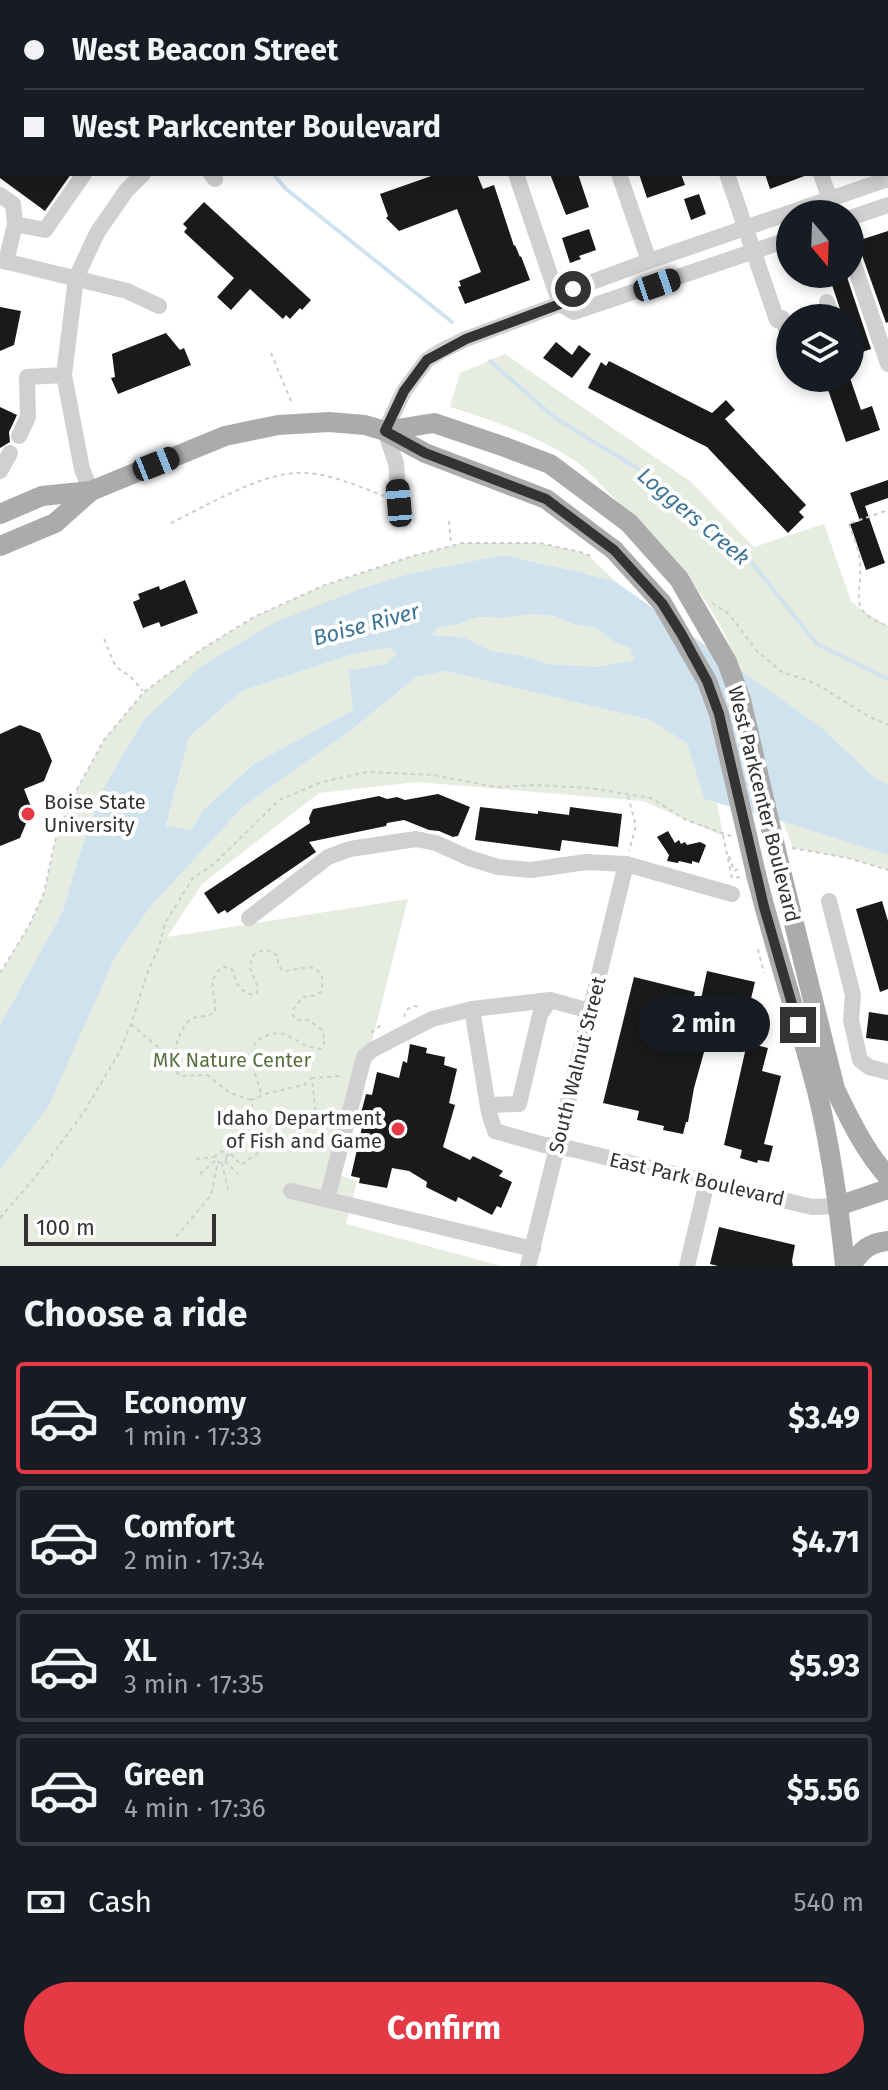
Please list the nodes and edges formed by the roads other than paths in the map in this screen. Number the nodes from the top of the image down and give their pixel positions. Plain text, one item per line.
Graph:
1 (83, 176) edge
2 (141, 176) edge
3 (517, 176) edge
4 (620, 176) edge
5 (728, 176) edge
6 (822, 176) edge
7 (888, 179) edge
8 (0, 195) edge
9 (830, 200) joint
10 (888, 205) edge
11 (864, 213) edge
12 (776, 218) edge
13 (15, 224) junction
14 (745, 228) junction
15 (776, 244) edge
16 (754, 252) junction
17 (3, 261) edge
18 (649, 261) junction
19 (76, 278) junction
20 (862, 288) edge
21 (560, 304) junction
22 (159, 306) dead end
23 (776, 309) edge
24 (888, 364) edge
25 (64, 375) junction
26 (385, 431) junction
27 (19, 436) dead end
28 (10, 453) dead end
29 (0, 471) edge
30 (91, 491) junction
31 (399, 503) road end
32 (0, 514) edge
33 (0, 546) edge
34 (626, 864) junction
35 (732, 894) dead end
36 (829, 901) dead end
37 (249, 918) dead end
38 (550, 1000) junction
39 (472, 1009) junction
40 (590, 1011) junction
41 (888, 1072) edge
42 (488, 1105) junction
43 (557, 1146) junction
44 (888, 1177) edge
45 (707, 1182) junction
46 (888, 1189) edge
47 (291, 1191) dead end
48 (327, 1199) junction
49 (838, 1206) junction
50 (888, 1241) edge
51 (533, 1249) junction
52 (528, 1266) edge
53 (687, 1266) edge
54 (848, 1266) edge

1 - 13 street
2 - 19 street
3 - 21 street
4 - 18 street
5 - 14 street
6 - 9 street
7 - 9 street
8 - 13 street
10 - 11 street
12 - 14 street
13 - 17 street
14 - 16 street
14 - 18 street
15 - 16 street
16 - 21 street
16 - 23 street
17 - 19 street
18 - 21 street
19 - 22 street
19 - 25 street
20 - 24 street
21 - 26 street
25 - 27 street
25 - 30 street
26 - 30 main road, West Parkcenter Boulevard
26 - 31 street
26 - 44 main road, West Parkcenter Boulevard, bridge
26 - 49 main road, West Parkcenter Boulevard, bridge
28 - 29 street
30 - 32 main road, West Parkcenter Boulevard
30 - 33 main road, West Parkcenter Boulevard
34 - 35 street
34 - 37 street
34 - 40 street, South Walnut Street
36 - 41 street
38 - 39 street
38 - 40 street
38 - 42 street
39 - 42 street
39 - 48 street
40 - 43 street, South Walnut Street
42 - 43 street, East Park Boulevard
43 - 45 street, East Park Boulevard
43 - 51 street, South Walnut Street
45 - 49 street, East Park Boulevard
45 - 53 street
46 - 49 main road
47 - 48 street
48 - 51 street
49 - 54 main road, West Parkcenter Boulevard
50 - 54 main road
51 - 52 street, South Walnut Street

